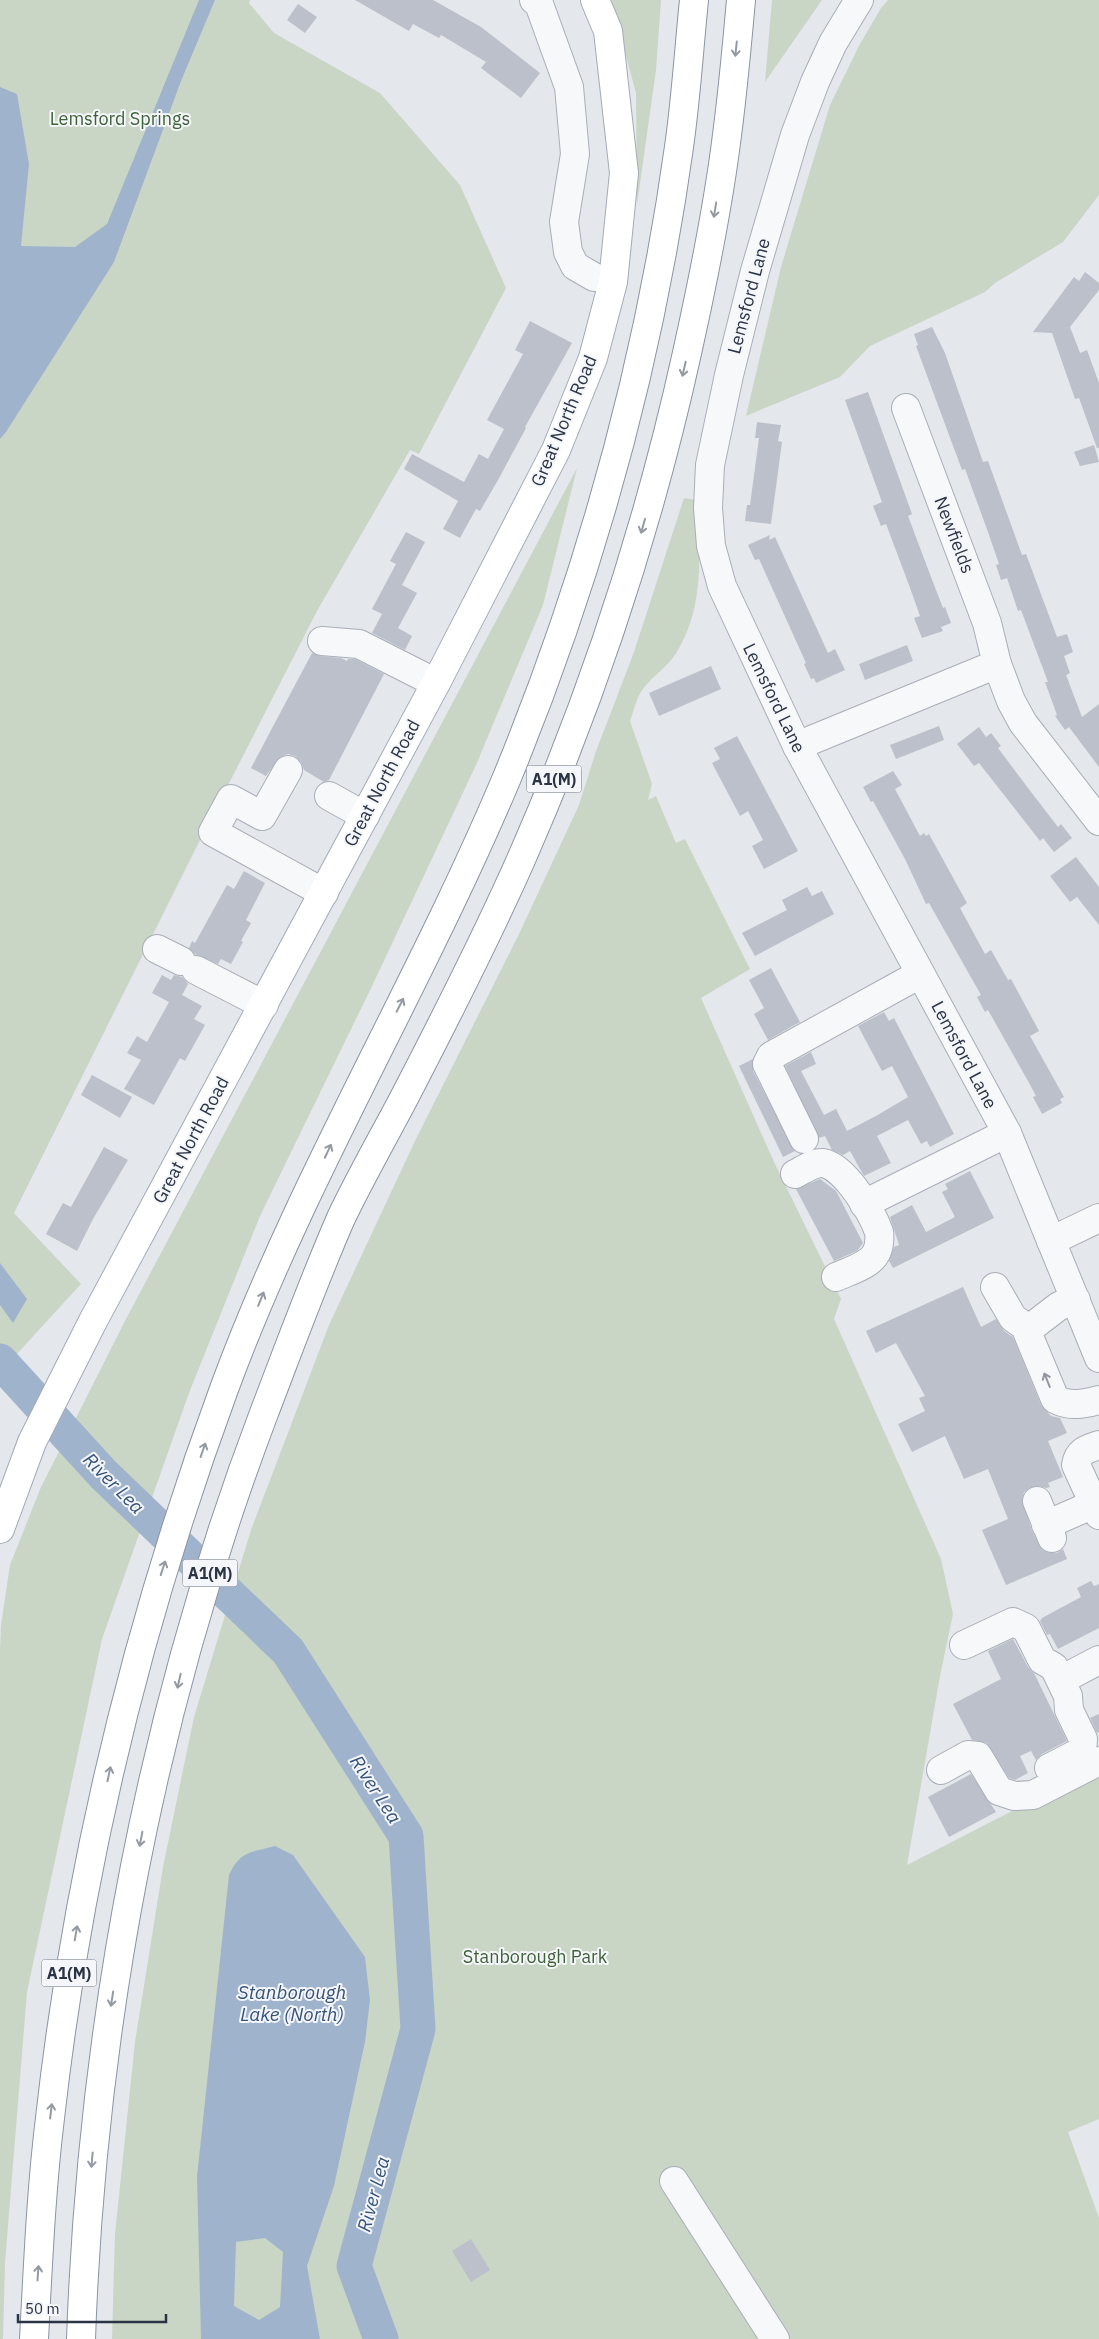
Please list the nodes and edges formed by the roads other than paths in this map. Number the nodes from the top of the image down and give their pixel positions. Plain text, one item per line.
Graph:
1 (534, 0) edge
2 (595, 0) edge
3 (694, 0) edge
4 (741, 0) edge
5 (859, 0) edge
6 (594, 277) dead end
7 (906, 408) dead end
8 (322, 641) dead end
9 (997, 664) junction
10 (436, 683) junction
11 (797, 746) junction
12 (288, 770) dead end
13 (329, 796) dead end
14 (365, 816) junction
15 (1099, 821) edge
16 (324, 893) junction
17 (157, 949) dead end
18 (920, 974) junction
19 (264, 1005) junction
20 (1007, 1133) junction
21 (804, 1139) dead end
22 (795, 1174) dead end
23 (864, 1204) junction
24 (1099, 1218) edge
25 (1051, 1241) junction
26 (836, 1277) dead end
27 (995, 1287) dead end
28 (1076, 1300) junction
29 (1029, 1329) junction
30 (1099, 1358) edge
31 (1099, 1400) edge
32 (1099, 1445) edge
33 (1097, 1510) edge
34 (1045, 1522) dead end
35 (0, 1529) edge
36 (964, 1645) dead end
37 (1099, 1660) edge
38 (1061, 1680) junction
39 (1099, 1761) edge
40 (1049, 1768) dead end
41 (941, 1770) dead end
42 (674, 2181) dead end
43 (34, 2339) edge
44 (81, 2339) edge
45 (775, 2339) edge

1 - 6 street
2 - 10 main road, Great North Road
43 -> 3 main road, A1(M)
4 -> 44 main road, A1(M)
5 - 11 street, Lemsford Lane
7 - 9 street, Newfields
8 - 10 street
9 - 11 street
9 - 15 street, Newfields
10 - 14 main road, Great North Road
11 - 18 street, Lemsford Lane
12 - 16 street
13 - 14 street
14 - 16 main road, Great North Road
16 - 19 main road, Great North Road
17 - 19 street
18 - 20 street, Lemsford Lane
18 - 21 street
19 - 35 main road, Great North Road
20 - 23 street
20 - 25 street, Lemsford Lane
22 - 23 street
23 - 26 street
24 - 25 street
25 - 28 street, Lemsford Lane
27 - 29 street
28 - 29 street
28 - 30 street, Lemsford Lane
31 -> 29 street
32 - 33 street
33 - 34 street
36 - 38 street
37 - 38 street
38 - 40 street
39 - 41 street
42 - 45 street

